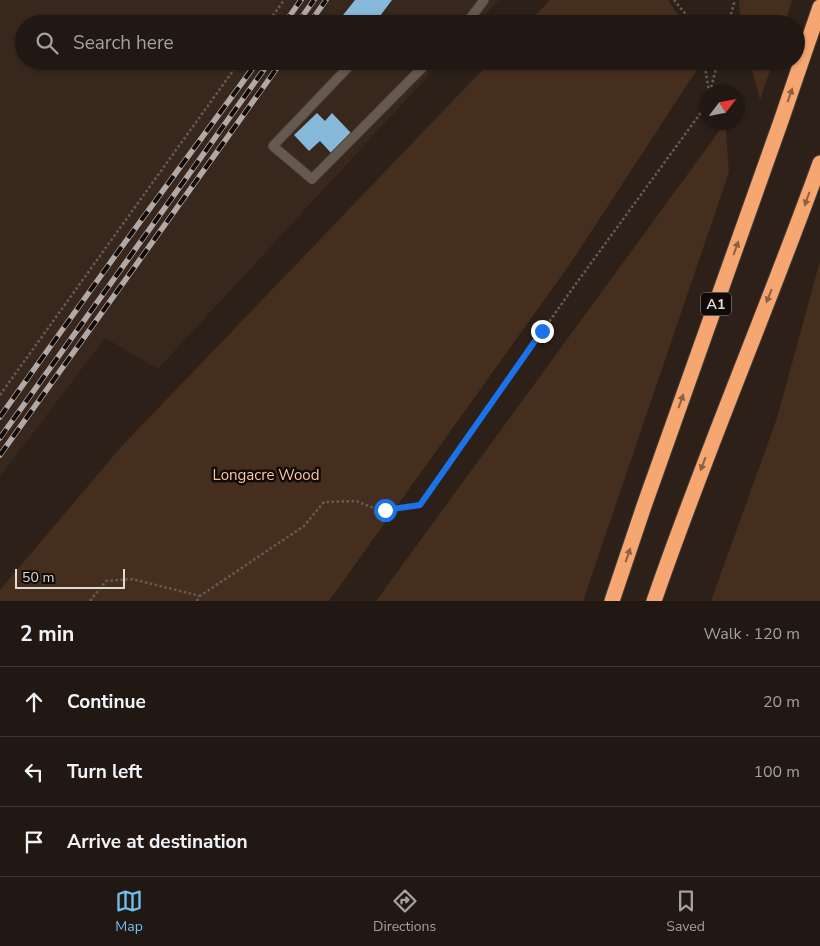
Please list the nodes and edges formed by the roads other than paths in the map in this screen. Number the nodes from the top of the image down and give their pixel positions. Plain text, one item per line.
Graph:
1 (484, 0) edge
2 (820, 8) edge
3 (473, 15) edge
4 (805, 53) edge
5 (345, 70) edge
6 (420, 70) edge
7 (799, 70) edge
8 (820, 163) edge
9 (612, 601) edge
10 (654, 601) edge

1 - 3 lane
4 -> 2 highway, A1
5 - 6 lane
9 -> 7 highway, A1
8 -> 10 highway

